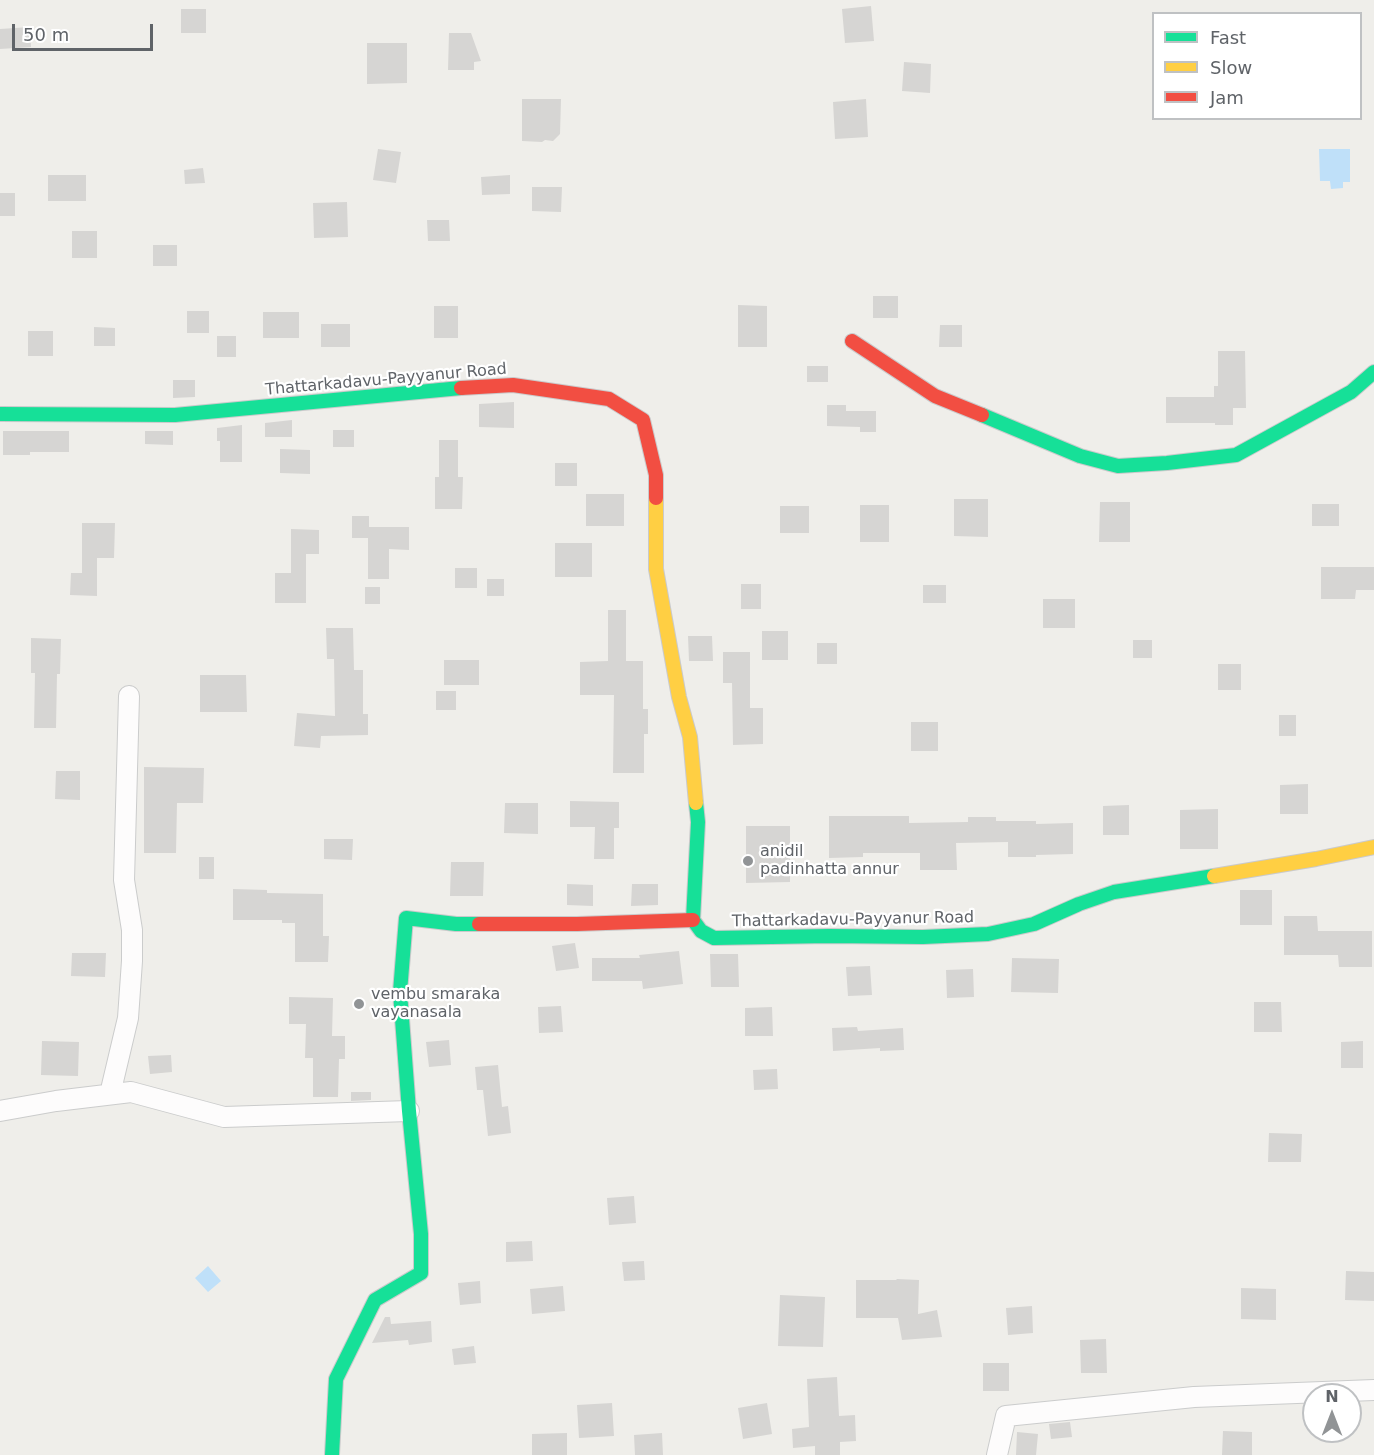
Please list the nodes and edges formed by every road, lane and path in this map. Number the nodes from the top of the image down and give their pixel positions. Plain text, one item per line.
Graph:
1 (852, 341) dead end
2 (1374, 372) edge
3 (0, 414) edge
4 (129, 696) dead end
5 (1374, 847) edge
6 (693, 920) junction
7 (110, 1094) junction
8 (0, 1111) edge
9 (409, 1111) junction
10 (1374, 1390) edge
11 (332, 1455) edge
12 (997, 1455) edge

1 - 2 main road
3 - 6 main road, Thattarkadavu-Payyanur Road
4 - 7 street
5 - 6 main road, Thattarkadavu-Payyanur Road
6 - 9 main road
7 - 8 street
7 - 9 street
9 - 11 main road
10 - 12 street

